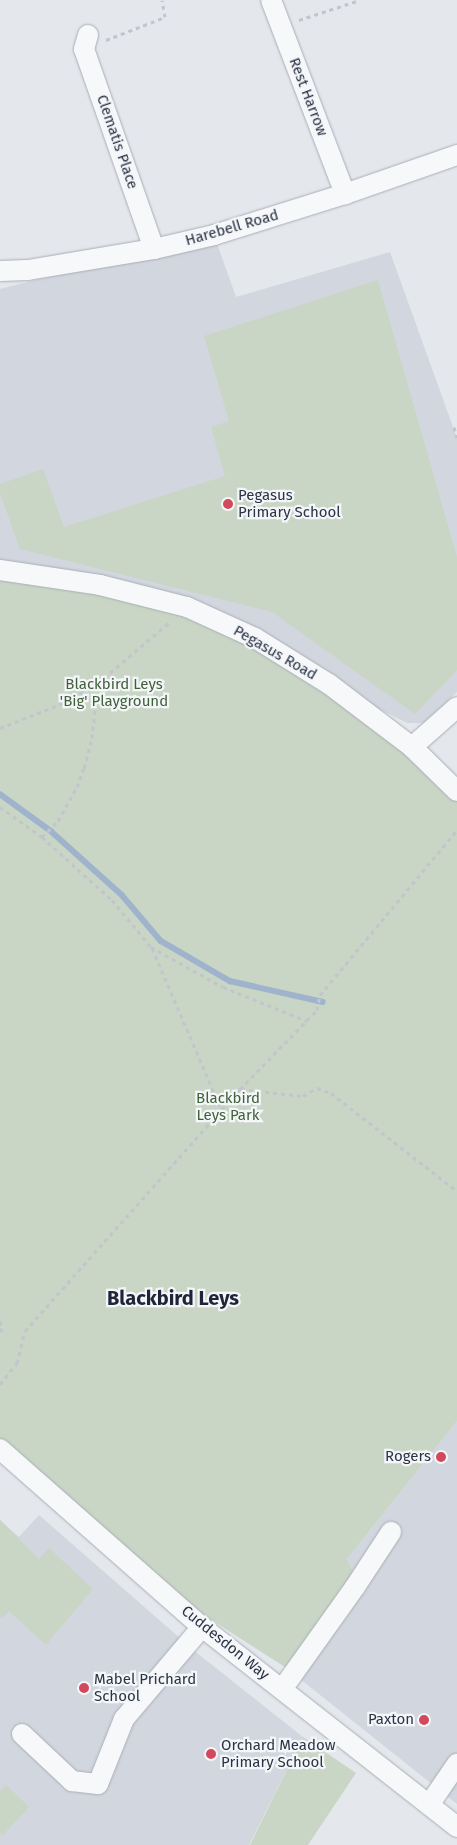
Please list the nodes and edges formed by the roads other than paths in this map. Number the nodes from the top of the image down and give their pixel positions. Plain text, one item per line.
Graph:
1 (271, 0) edge
2 (86, 42) road end
3 (456, 157) edge
4 (345, 194) junction
5 (154, 249) junction
6 (0, 272) edge
7 (0, 570) edge
8 (457, 707) edge
9 (412, 747) junction
10 (457, 791) edge
11 (0, 1449) edge
12 (391, 1532) dead end
13 (202, 1627) junction
14 (283, 1688) junction
15 (22, 1734) dead end
16 (457, 1764) edge
17 (429, 1805) junction
18 (457, 1827) edge

1 - 4 street, Rest Harrow
2 - 5 street, Clematis Place
3 - 4 street, Harebell Road
4 - 5 street, Harebell Road
5 - 6 street, Harebell Road
7 - 9 street, Pegasus Road
8 - 9 street
9 - 10 street, Pegasus Road
11 - 13 street, Cuddesdon Way
12 - 14 street
13 - 14 street, Cuddesdon Way
13 - 15 street
14 - 17 street, Cuddesdon Way
16 - 17 street
17 - 18 street, Cuddesdon Way

